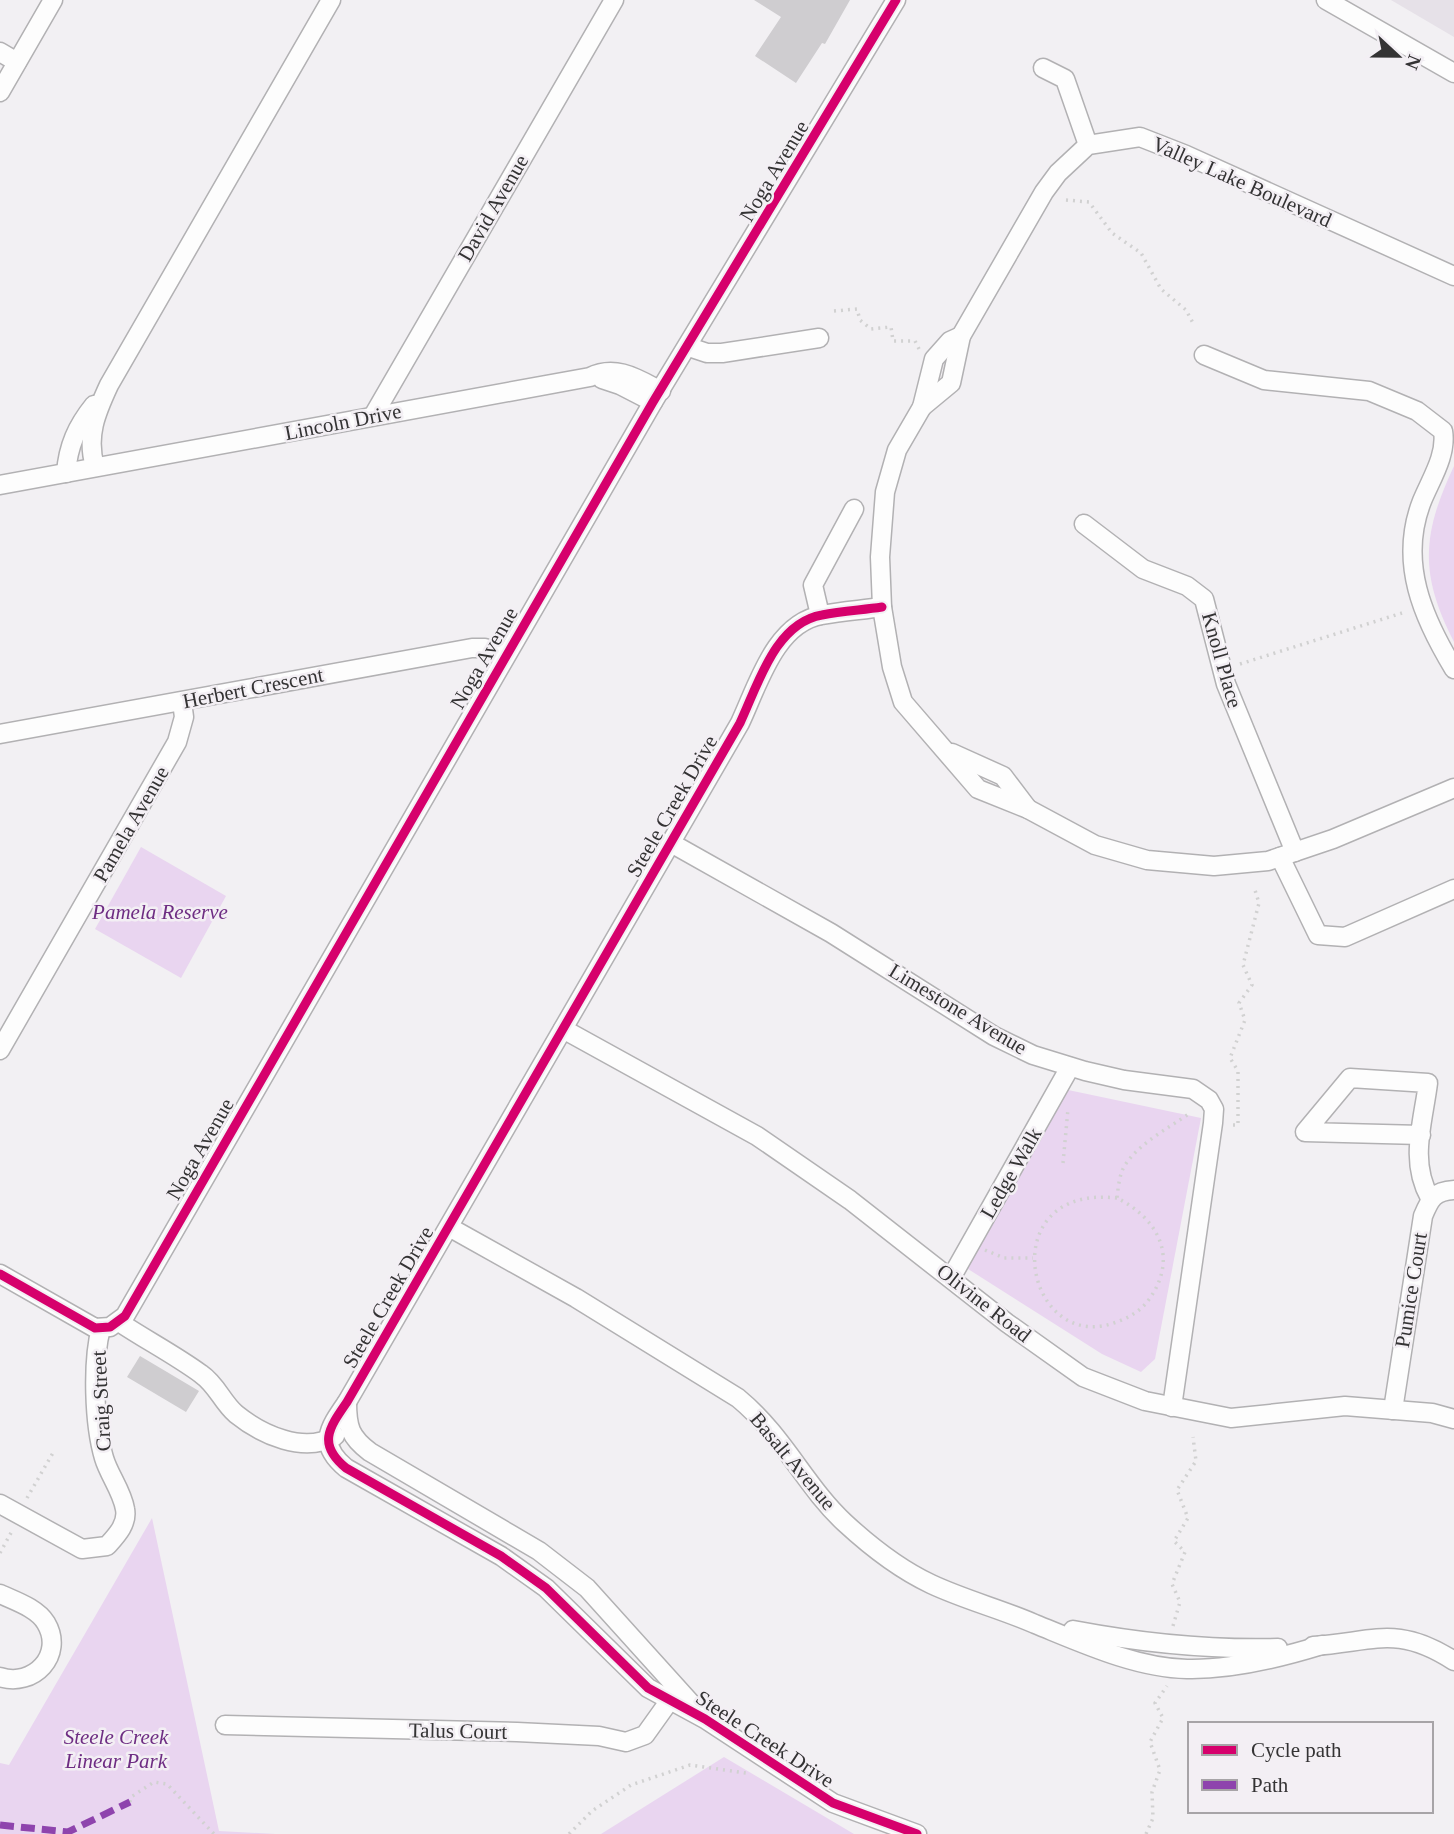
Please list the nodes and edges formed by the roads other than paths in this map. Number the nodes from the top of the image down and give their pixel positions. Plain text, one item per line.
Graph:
1 (53, 0) edge
2 (331, 0) edge
3 (614, 0) edge
4 (896, 0) edge
5 (1326, 0) edge
6 (0, 52) edge
7 (17, 62) junction
8 (1043, 68) dead end
9 (1454, 73) edge
10 (0, 92) edge
11 (1087, 145) junction
12 (1452, 274) edge
13 (820, 338) dead end
14 (689, 347) junction
15 (1204, 355) dead end
16 (109, 385) junction
17 (657, 397) junction
18 (373, 416) junction
19 (95, 467) junction
20 (66, 473) junction
21 (0, 485) edge
22 (854, 509) dead end
23 (1084, 524) dead end
24 (882, 607) junction
25 (820, 615) junction
26 (505, 656) junction
27 (1454, 669) edge
28 (181, 702) junction
29 (0, 734) edge
30 (1454, 788) edge
31 (671, 843) junction
32 (1288, 854) junction
33 (1454, 889) edge
34 (563, 1029) junction
35 (0, 1050) edge
36 (1070, 1067) junction
37 (1421, 1135) junction
38 (1454, 1190) edge
39 (1430, 1198) junction
40 (449, 1227) junction
41 (0, 1274) edge
42 (951, 1278) junction
43 (119, 1322) junction
44 (102, 1328) junction
45 (347, 1402) junction
46 (1172, 1407) junction
47 (1393, 1410) junction
48 (1454, 1419) edge
49 (347, 1429) junction
50 (327, 1440) junction
51 (0, 1504) edge
52 (0, 1594) edge
53 (1454, 1661) edge
54 (0, 1677) edge
55 (670, 1700) junction
56 (705, 1719) junction
57 (226, 1725) dead end
58 (917, 1834) edge

1 - 7 street
2 - 16 street
3 - 18 street, David Avenue
4 - 14 street, Noga Avenue
5 - 9 street
6 - 7 street
7 - 10 street
8 - 11 street
11 - 12 street, Valley Lake Boulevard
11 - 24 street
13 - 14 street
14 - 17 street, Noga Avenue
15 - 27 street
16 - 19 street
16 - 20 street
17 - 18 street, Lincoln Drive
17 - 26 street, Noga Avenue
18 - 19 street, Lincoln Drive
19 - 20 street, Lincoln Drive
20 - 21 street, Lincoln Drive
22 - 25 street
23 - 32 street, Knoll Place
24 - 25 street, Steele Creek Drive
24 - 32 street
25 - 31 street, Steele Creek Drive
26 - 28 street, Herbert Crescent
26 - 43 street, Noga Avenue
28 - 29 street, Herbert Crescent
28 - 35 street, Pamela Avenue
30 - 32 street
31 - 34 street, Steele Creek Drive
31 - 36 street, Limestone Avenue
32 - 33 street, Knoll Place
34 - 40 street, Steele Creek Drive
34 - 42 street, Olivine Road
36 - 42 street, Ledge Walk
36 - 46 street, Limestone Avenue
37 - 37 street
37 - 39 street
38 - 39 street
39 - 47 street, Pumice Court
40 - 45 street, Steele Creek Drive
40 - 53 street, Basalt Avenue
41 - 44 street, Craig Street
42 - 46 street, Olivine Road
43 - 44 street
43 - 50 street
44 - 51 street, Craig Street
45 - 49 street
45 - 50 street, Steele Creek Drive
46 - 47 street, Olivine Road
47 - 48 street, Olivine Road
49 - 50 street
49 - 56 street, Steele Creek Drive
50 - 55 street, Steele Creek Drive
52 - 54 street
55 - 56 street, Steele Creek Drive
55 - 57 street, Talus Court
56 - 58 street, Steele Creek Drive

